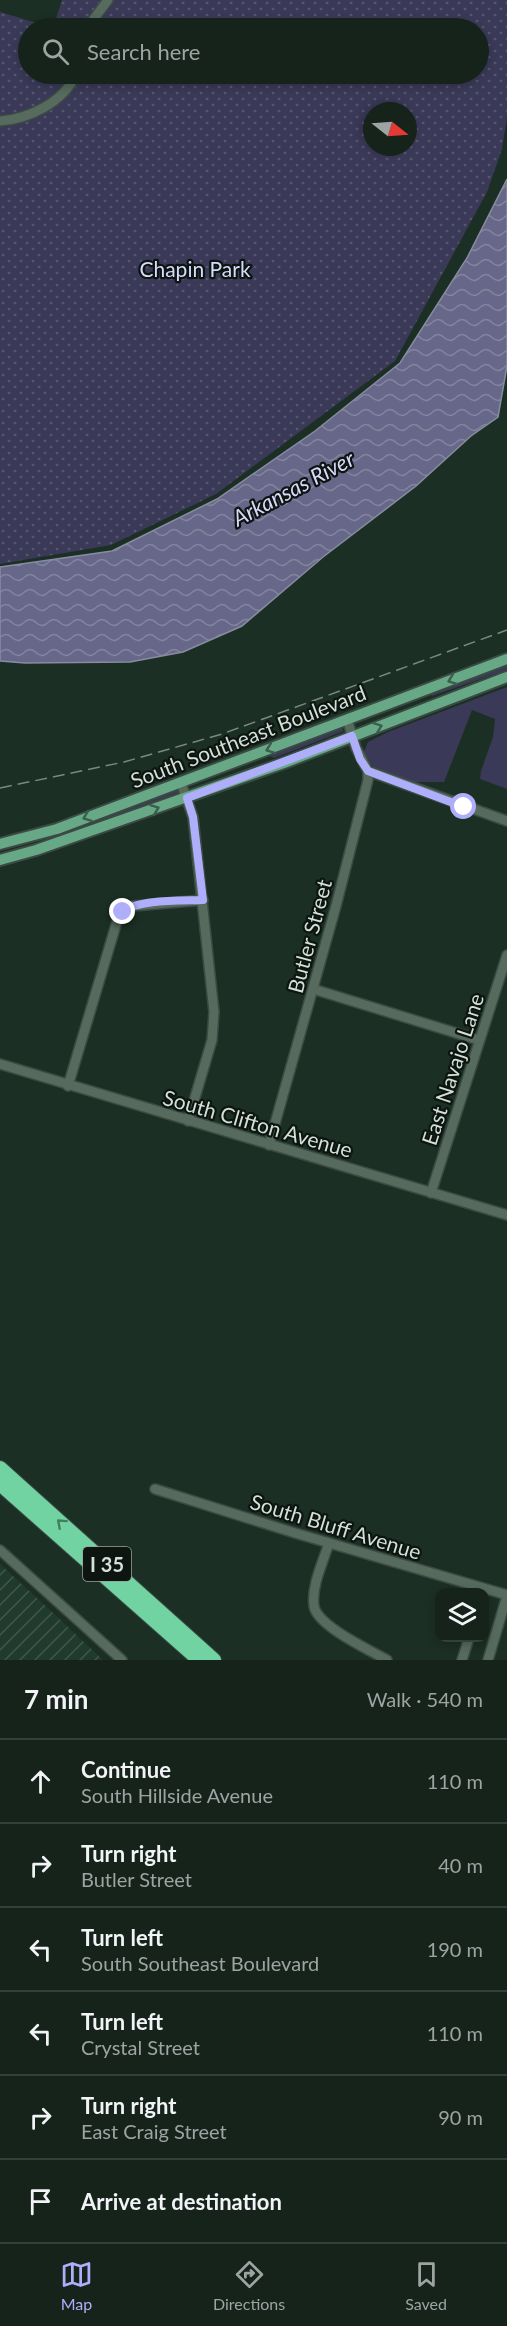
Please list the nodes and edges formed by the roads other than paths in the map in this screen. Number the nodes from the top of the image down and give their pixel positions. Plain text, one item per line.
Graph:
1 (108, 0) edge
2 (94, 18) edge
3 (68, 84) edge
4 (0, 121) edge
5 (507, 659) edge
6 (507, 677) edge
7 (347, 719) junction
8 (352, 736) junction
9 (368, 771) junction
10 (181, 783) junction
11 (187, 798) junction
12 (507, 821) edge
13 (0, 844) edge
14 (0, 860) edge
15 (203, 900) junction
16 (507, 955) edge
17 (313, 989) junction
18 (479, 1040) junction
19 (0, 1064) edge
20 (68, 1086) junction
21 (188, 1121) junction
22 (269, 1145) junction
23 (431, 1193) junction
24 (507, 1215) edge
25 (0, 1468) edge
26 (0, 1484) edge
27 (155, 1489) dead end
28 (329, 1543) junction
29 (0, 1550) edge
30 (475, 1588) edge
31 (489, 1592) edge
32 (507, 1596) edge
33 (469, 1642) edge
34 (122, 1660) edge
35 (199, 1660) edge
36 (214, 1660) edge
37 (387, 1660) edge
38 (462, 1660) edge
39 (488, 1660) edge

1 - 2 street
3 - 4 street
5 -> 7 main road, South Southeast Boulevard
8 -> 6 main road, South Southeast Boulevard
7 - 8 street
7 -> 10 main road, South Southeast Boulevard
8 - 9 street
8 - 11 main road, South Southeast Boulevard
9 - 12 street
9 - 17 street, Butler Street
10 - 11 street
10 -> 13 main road, South Southeast Boulevard
14 -> 11 main road, South Southeast Boulevard
11 - 15 street
15 - 20 street
15 - 21 street
16 - 18 street, East Navajo Lane
17 - 18 street
17 - 22 street, Butler Street
18 - 23 street, East Navajo Lane
19 - 20 street, South Clifton Avenue
20 - 21 street, South Clifton Avenue
21 - 22 street, South Clifton Avenue
22 - 23 street, South Clifton Avenue
23 - 24 street, South Clifton Avenue
36 -> 25 highway, I 35
26 - 35 highway, I 35
27 - 28 street, South Bluff Avenue
28 - 30 street, South Bluff Avenue
28 - 37 street
29 - 34 street
31 - 32 street, South Bluff Avenue
32 - 39 street
33 - 38 street

